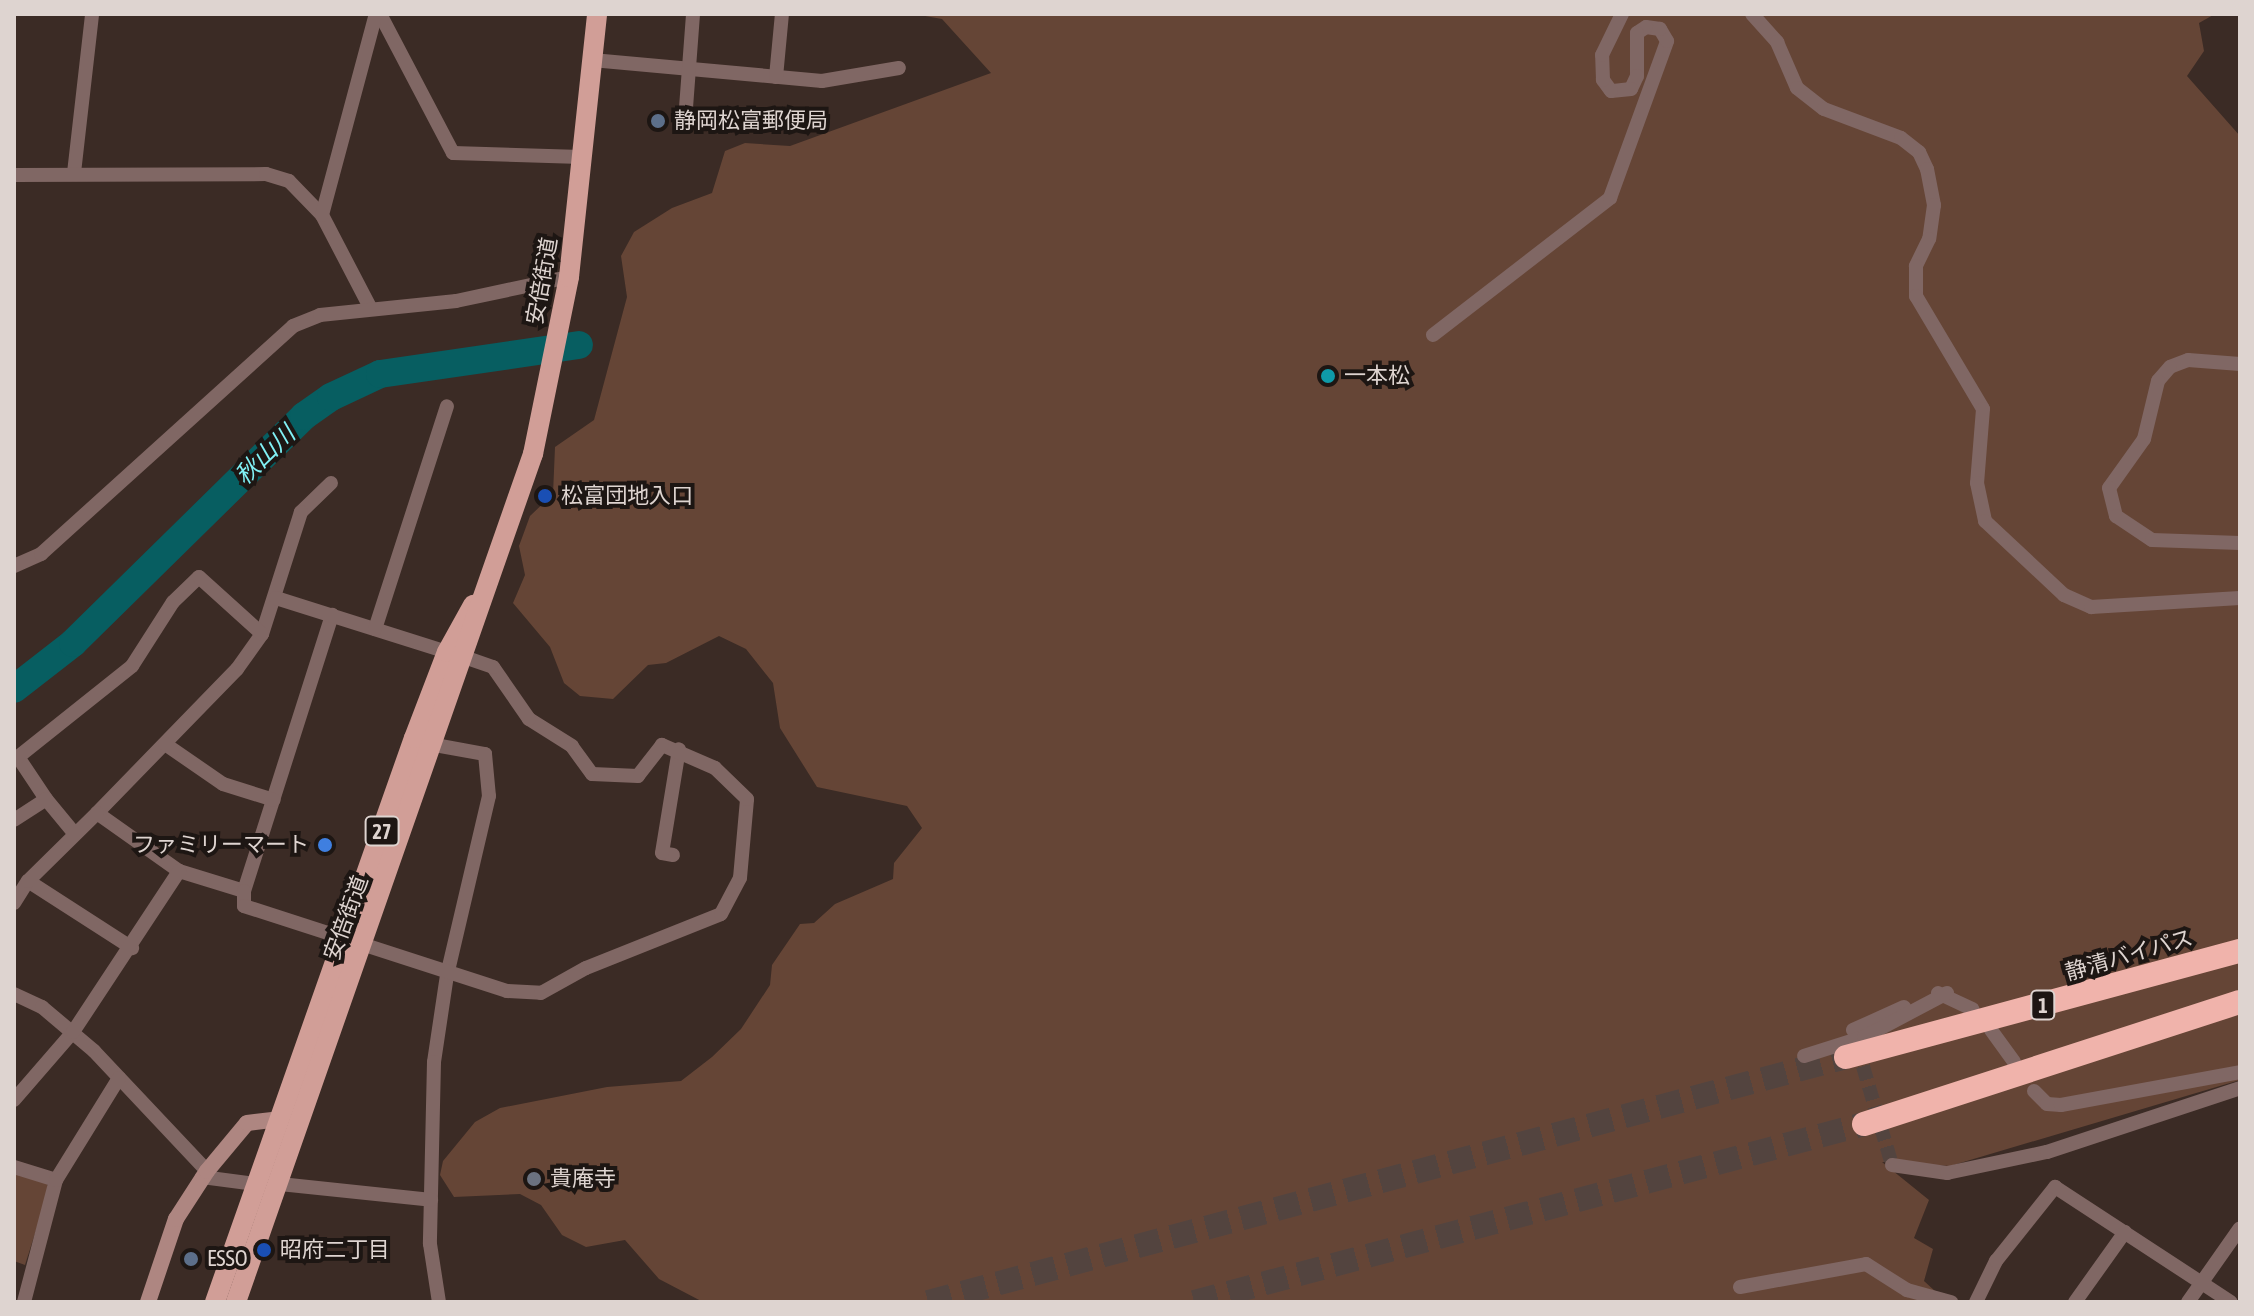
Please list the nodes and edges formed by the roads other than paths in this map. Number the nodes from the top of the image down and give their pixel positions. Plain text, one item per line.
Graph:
1 (92, 14) edge
2 (378, 14) edge
3 (597, 14) edge
4 (693, 14) edge
5 (782, 14) edge
6 (1622, 14) edge
7 (1752, 14) edge
8 (592, 60) junction
9 (899, 68) dead end
10 (689, 69) junction
11 (776, 77) junction
12 (685, 121) dead end
13 (581, 157) junction
14 (74, 173) junction
15 (14, 175) edge
16 (322, 215) junction
17 (569, 277) junction
18 (371, 309) junction
19 (1433, 335) dead end
20 (2240, 364) edge
21 (447, 406) dead end
22 (331, 483) dead end
23 (2240, 543) edge
24 (14, 566) edge
25 (276, 598) junction
26 (2240, 598) edge
27 (332, 615) junction
28 (375, 629) junction
29 (262, 634) junction
30 (456, 655) junction
31 (165, 744) junction
32 (435, 745) junction
33 (679, 749) junction
34 (46, 799) junction
35 (274, 800) junction
36 (97, 813) junction
37 (14, 820) edge
38 (75, 834) junction
39 (673, 855) dead end
40 (179, 871) junction
41 (28, 881) junction
42 (244, 891) junction
43 (14, 903) edge
44 (353, 943) junction
45 (132, 948) junction
46 (2240, 951) edge
47 (447, 975) junction
48 (1947, 993) junction
49 (14, 994) edge
50 (2240, 1002) edge
51 (1973, 1009) dead end
52 (1853, 1030) dead end
53 (1991, 1030) dead end
54 (73, 1032) junction
55 (1804, 1056) dead end
56 (1846, 1057) tunnel mouth
57 (2014, 1062) dead end
58 (2240, 1072) edge
59 (119, 1078) junction
60 (2240, 1088) edge
61 (2034, 1091) dead end
62 (14, 1100) edge
63 (279, 1119) junction
64 (1864, 1124) tunnel mouth
65 (1892, 1165) dead end
66 (14, 1167) edge
67 (205, 1174) junction
68 (56, 1180) junction
69 (256, 1184) junction
70 (280, 1184) junction
71 (431, 1200) junction
72 (2240, 1228) edge
73 (2125, 1232) junction
74 (2202, 1283) junction
75 (1740, 1287) dead end
76 (24, 1302) edge
77 (148, 1302) edge
78 (215, 1302) edge
79 (236, 1302) edge
80 (439, 1302) edge
81 (1951, 1302) edge
82 (1976, 1302) edge
83 (2075, 1302) edge
84 (2188, 1302) edge
85 (2231, 1302) edge

1 - 14 street
2 - 13 street
2 - 16 street
3 - 8 main road, 安倍街道 / 27
4 - 10 street
5 - 11 street
6 - 19 street
7 - 26 street
8 - 10 street
8 - 13 main road, 安倍街道 / 27
9 - 11 street
10 - 11 street
10 - 12 street
13 - 17 main road, 安倍街道 / 27
14 - 15 street
14 - 16 street
16 - 18 street
17 - 18 street
17 - 30 main road, 安倍街道 / 27
18 - 24 street
20 - 23 street
21 - 28 street
22 - 25 street
25 - 27 street
25 - 29 street
27 - 28 street
27 - 35 street
28 - 30 street
29 - 31 street
29 - 34 street
30 - 32 main road, 安倍街道 / 27
30 - 33 street
30 - 44 main road, 安倍街道 / 27
31 - 35 street
31 - 36 street
32 - 44 main road, 安倍街道 / 27
32 - 47 street
33 - 39 street
33 - 47 street
34 - 37 street
34 - 38 street
35 - 42 street
36 - 38 street
36 - 40 street
38 - 41 street
40 - 42 street
40 - 45 street
41 - 43 street
41 - 45 street
42 - 44 street
44 - 47 street
44 - 63 main road, 安倍街道 / 27
44 - 70 main road, 安倍街道 / 27
45 - 54 street
46 - 56 highway, 静清バイパス / 1
47 - 71 street
48 - 51 street
48 - 52 street
48 - 55 street
49 - 54 street
50 - 64 highway
53 - 57 street
54 - 59 street
54 - 62 street
58 - 61 street
59 - 67 street
59 - 68 street
60 - 65 street
63 - 67 street
63 - 69 main road, 安倍街道 / 27
66 - 68 street
67 - 69 street
67 - 77 street
68 - 76 street
69 - 78 main road, 安倍街道 / 27
70 - 71 street
70 - 79 main road, 安倍街道 / 27
71 - 80 street
72 - 74 street
73 - 74 street
73 - 82 street
73 - 83 street
74 - 84 street
74 - 85 street
75 - 81 street

